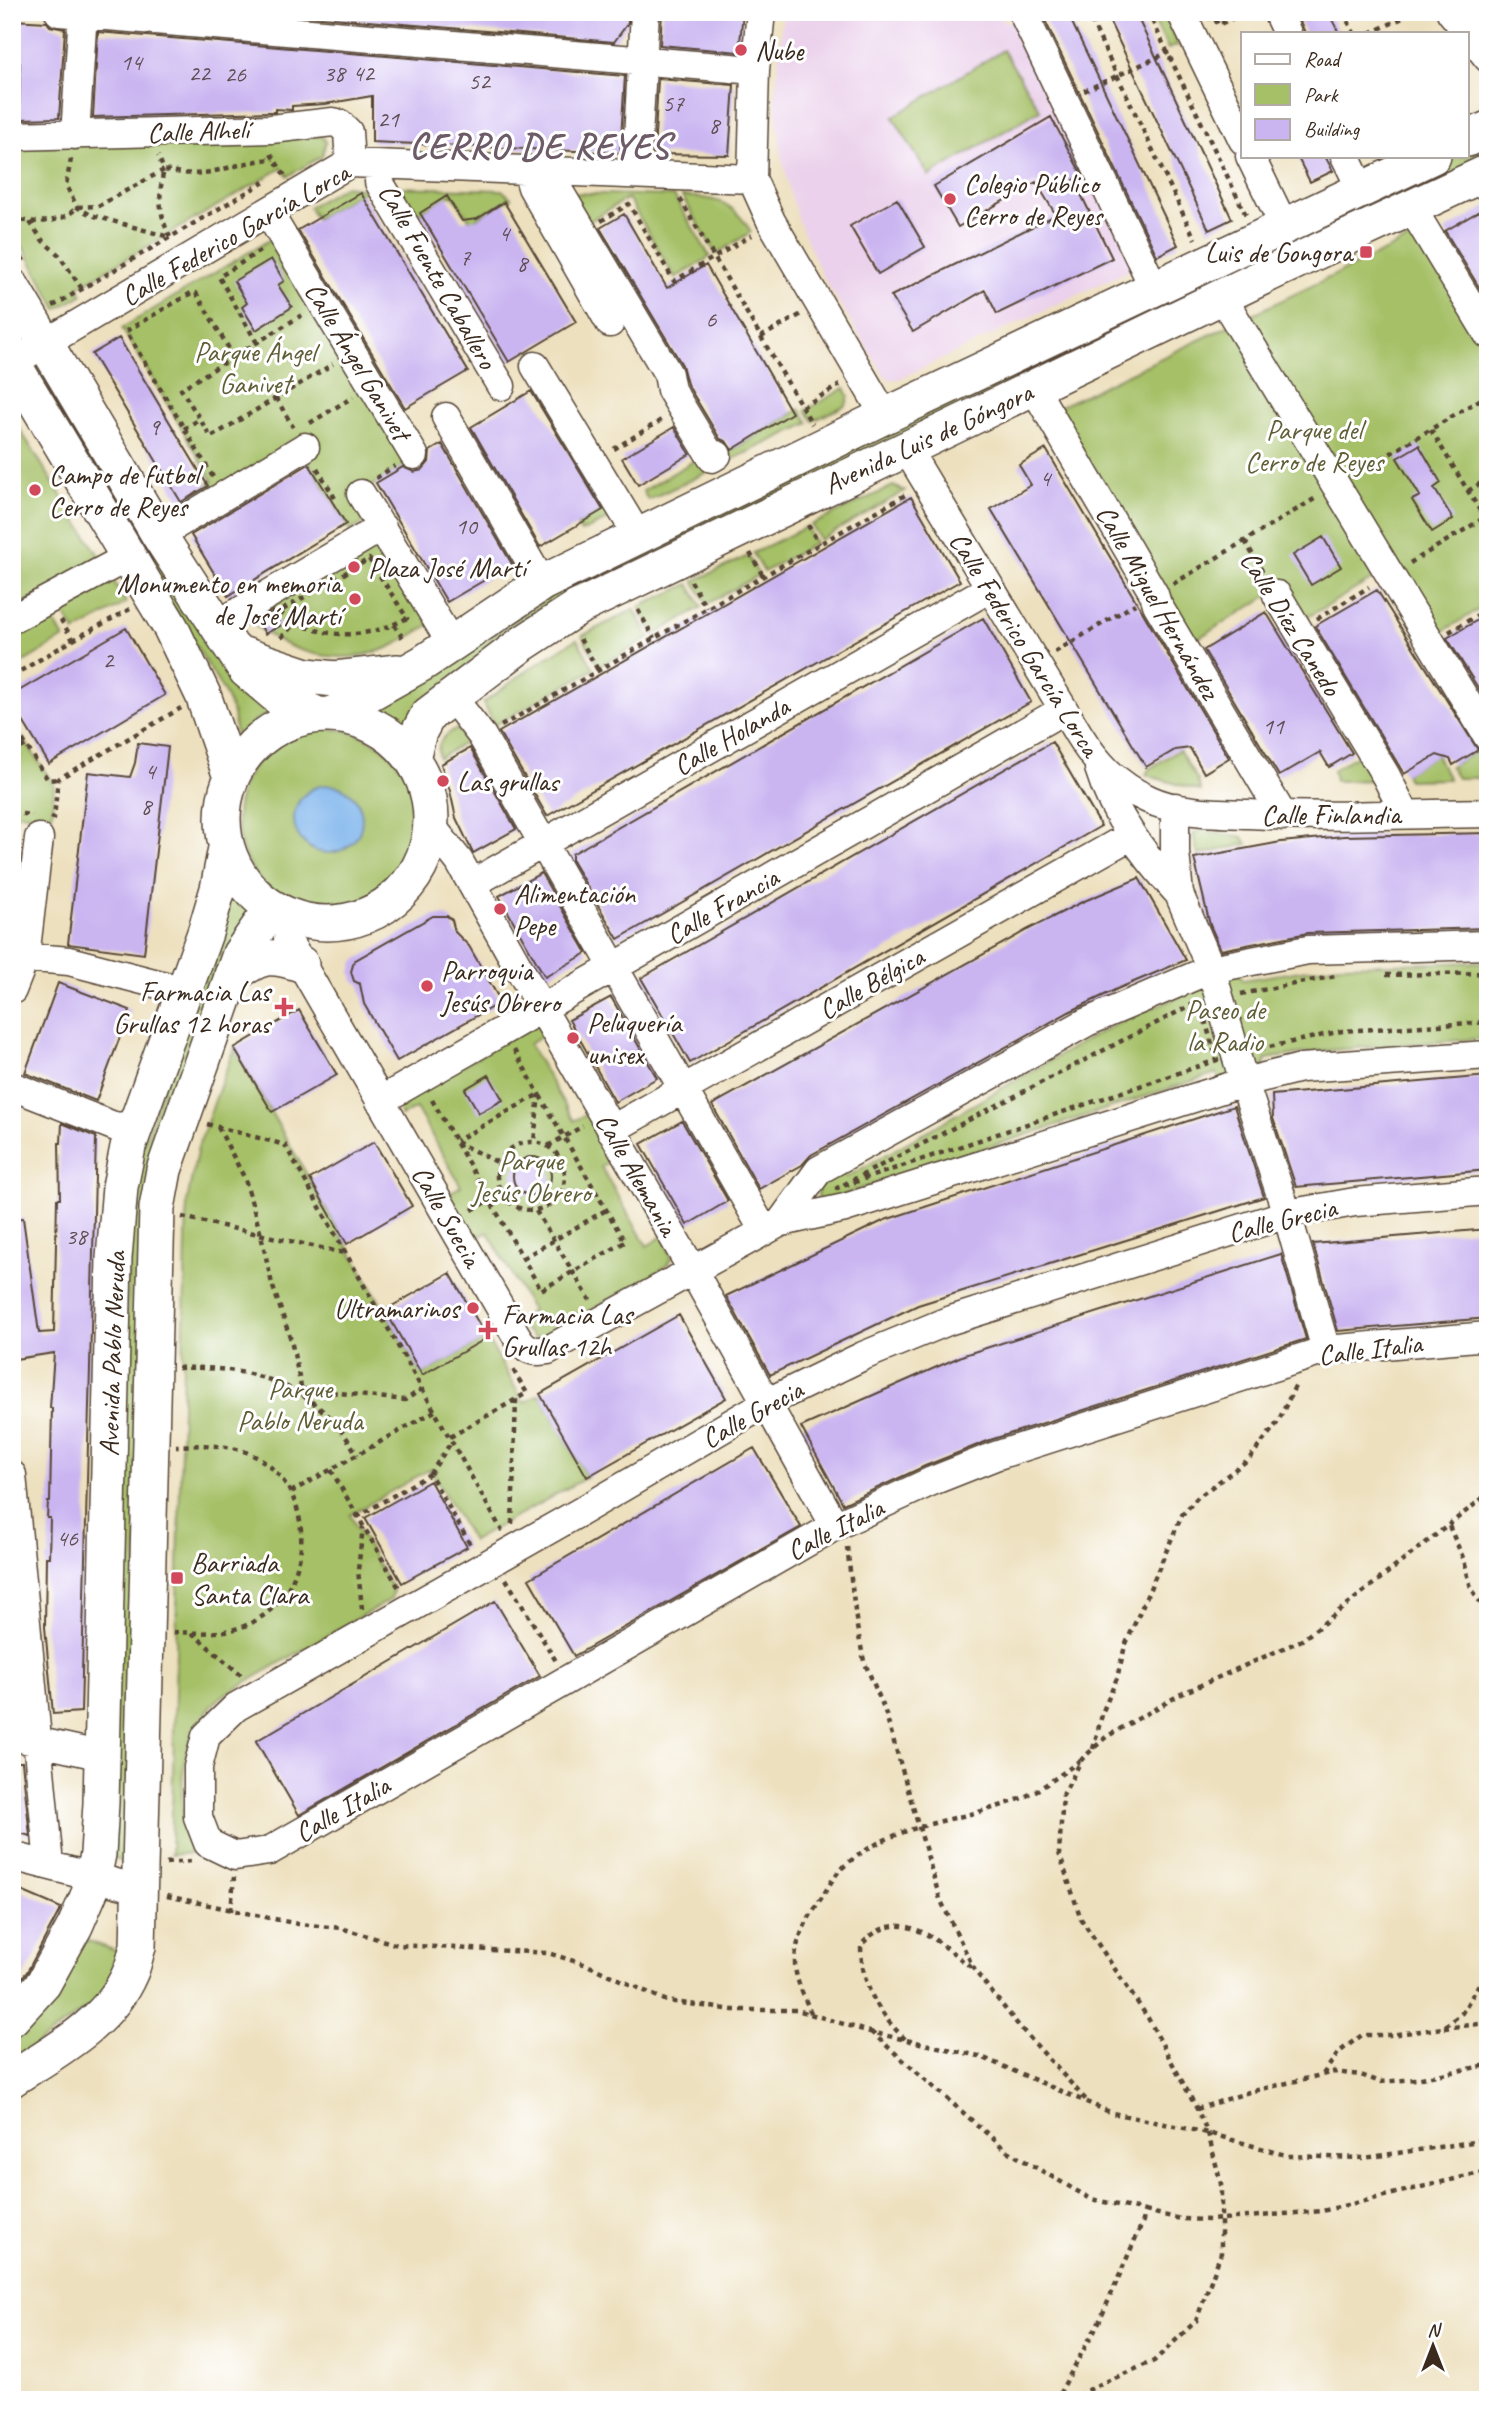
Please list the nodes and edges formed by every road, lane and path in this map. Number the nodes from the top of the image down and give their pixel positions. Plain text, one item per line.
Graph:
1 (645, 12) edge
2 (761, 12) edge
3 (1087, 12) edge
4 (1148, 12) edge
5 (1181, 12) edge
6 (1246, 12) edge
7 (1277, 12) edge
8 (1343, 12) edge
9 (1400, 12) edge
10 (1451, 12) edge
11 (75, 13) edge
12 (1023, 13) edge
13 (201, 18) edge
14 (358, 25) edge
15 (1218, 25) dead end
16 (1287, 32) edge
17 (1353, 32) edge
18 (1372, 32) edge
19 (1467, 32) edge
20 (1468, 33) edge
21 (1194, 40) junction
22 (1167, 53) junction
23 (1488, 58) edge
24 (642, 61) junction
25 (755, 70) junction
26 (1117, 76) junction
27 (1065, 100) junction
28 (1488, 129) edge
29 (75, 135) junction
30 (12, 136) edge
31 (1241, 136) edge
32 (1468, 139) edge
33 (156, 151) dead end
34 (1251, 158) edge
35 (1346, 158) edge
36 (1421, 158) edge
37 (274, 159) dead end
38 (350, 163) junction
39 (380, 164) junction
40 (164, 170) junction
41 (527, 170) junction
42 (1488, 172) edge
43 (636, 174) junction
44 (270, 178) dead end
45 (752, 179) junction
46 (12, 186) edge
47 (558, 188) dead end
48 (1361, 189) junction
49 (676, 192) dead end
50 (629, 204) dead end
51 (76, 207) junction
52 (1411, 207) junction
53 (268, 212) junction
54 (1246, 216) dead end
55 (15, 219) edge
56 (29, 221) junction
57 (1284, 226) junction
58 (756, 233) dead end
59 (170, 237) junction
60 (283, 237) junction
61 (1196, 241) dead end
62 (714, 258) junction
63 (12, 287) edge
64 (1154, 288) junction
65 (82, 289) junction
66 (1222, 297) junction
67 (49, 308) dead end
68 (309, 312) dead end
69 (804, 312) dead end
70 (610, 323) dead end
71 (1488, 334) edge
72 (761, 337) junction
73 (257, 343) junction
74 (45, 344) junction
75 (234, 357) junction
76 (339, 361) dead end
77 (12, 363) edge
78 (535, 366) dead end
79 (846, 381) dead end
80 (501, 386) dead end
81 (1034, 388) junction
82 (1488, 395) edge
83 (677, 399) junction
84 (802, 408) junction
85 (885, 416) junction
86 (446, 417) dead end
87 (200, 419) junction
88 (813, 426) dead end
89 (184, 429) junction
90 (1431, 430) junction
91 (305, 447) dead end
92 (906, 448) junction
93 (613, 452) dead end
94 (414, 455) joint
95 (721, 462) dead end
96 (1488, 480) edge
97 (1337, 485) junction
98 (365, 488) joint
99 (1468, 491) junction
100 (910, 492) dead end
101 (224, 495) junction
102 (1484, 518) junction
103 (806, 522) dead end
104 (1488, 524) edge
105 (382, 527) junction
106 (159, 535) junction
107 (638, 536) junction
108 (1245, 541) junction
109 (819, 544) junction
110 (748, 549) dead end
111 (128, 557) junction
112 (1390, 575) junction
113 (763, 576) junction
114 (689, 578) dead end
115 (542, 583) junction
116 (1167, 587) dead end
117 (990, 588) junction
118 (1276, 595) joint
119 (49, 599) junction
120 (1143, 600) dead end
121 (634, 603) dead end
122 (133, 607) dead end
123 (706, 608) junction
124 (1488, 609) edge
125 (12, 619) edge
126 (295, 623) junction
127 (394, 625) junction
128 (1298, 631) junction
129 (576, 632) dead end
130 (654, 638) junction
131 (279, 639) dead end
132 (72, 640) junction
133 (451, 643) junction
134 (1431, 643) junction
135 (233, 649) junction
136 (410, 658) junction
137 (1036, 663) junction
138 (598, 670) junction
139 (12, 676) edge
140 (203, 695) junction
141 (452, 697) junction
142 (1063, 710) junction
143 (325, 715) junction
144 (12, 723) edge
145 (482, 736) junction
146 (1488, 737) edge
147 (26, 745) junction
148 (12, 753) edge
149 (412, 758) junction
150 (1096, 761) junction
151 (231, 777) junction
152 (58, 779) junction
153 (1175, 807) junction
154 (1488, 813) edge
155 (12, 814) edge
156 (1405, 814) junction
157 (1283, 816) junction
158 (432, 827) junction
159 (1130, 836) junction
160 (39, 838) dead end
161 (543, 843) junction
162 (226, 848) junction
163 (472, 884) junction
164 (1179, 894) junction
165 (282, 913) junction
166 (1488, 945) edge
167 (19, 956) edge
168 (301, 964) junction
169 (614, 968) junction
170 (1211, 970) junction
171 (1488, 973) edge
172 (232, 975) junction
173 (1384, 975) dead end
174 (1345, 976) dead end
175 (12, 990) edge
176 (184, 991) junction
177 (1240, 995) dead end
178 (542, 1009) junction
179 (1488, 1022) edge
180 (1254, 1040) dead end
181 (510, 1044) dead end
182 (1488, 1055) edge
183 (1244, 1082) junction
184 (12, 1086) edge
185 (684, 1090) junction
186 (427, 1091) dead end
187 (539, 1094) junction
188 (380, 1101) junction
189 (200, 1122) dead end
190 (607, 1123) junction
191 (135, 1125) junction
192 (217, 1126) junction
193 (564, 1137) junction
194 (456, 1141) junction
195 (534, 1142) junction
196 (548, 1146) junction
197 (499, 1163) junction
198 (807, 1186) junction
199 (1488, 1191) edge
200 (501, 1193) junction
201 (489, 1200) junction
202 (831, 1201) junction
203 (536, 1210) junction
204 (606, 1210) junction
205 (1287, 1213) junction
206 (178, 1216) dead end
207 (450, 1222) junction
208 (773, 1226) junction
209 (261, 1235) junction
210 (554, 1240) junction
211 (346, 1253) junction
212 (523, 1258) junction
213 (693, 1271) junction
214 (573, 1272) junction
215 (602, 1321) junction
216 (1488, 1336) edge
217 (1326, 1350) junction
218 (1298, 1359) junction
219 (174, 1368) dead end
220 (422, 1389) junction
221 (302, 1392) junction
222 (527, 1393) dead end
223 (516, 1399) junction
224 (766, 1403) junction
225 (435, 1411) junction
226 (451, 1439) junction
227 (172, 1446) dead end
228 (357, 1455) junction
229 (331, 1470) junction
230 (430, 1474) junction
231 (12, 1478) edge
232 (291, 1492) junction
233 (1488, 1494) edge
234 (357, 1517) junction
235 (839, 1524) junction
236 (1449, 1526) junction
237 (363, 1527) junction
238 (498, 1545) junction
239 (399, 1589) dead end
240 (1488, 1614) edge
241 (168, 1632) dead end
242 (192, 1633) junction
243 (366, 1633) junction
244 (567, 1679) junction
245 (261, 1692) junction
246 (25, 1739) edge
247 (1092, 1750) junction
248 (103, 1756) junction
249 (1082, 1759) junction
250 (917, 1826) junction
251 (12, 1856) edge
252 (235, 1856) junction
253 (49, 1865) junction
254 (93, 1876) junction
255 (139, 1889) junction
256 (231, 1911) junction
257 (1488, 1969) edge
258 (975, 1971) junction
259 (811, 2014) junction
260 (12, 2018) edge
261 (1488, 2023) edge
262 (1443, 2028) junction
263 (870, 2032) junction
264 (905, 2039) junction
265 (1488, 2066) edge
266 (1323, 2075) junction
267 (12, 2079) edge
268 (1088, 2103) junction
269 (1198, 2109) junction
270 (1208, 2133) junction
271 (1488, 2136) edge
272 (1488, 2171) edge
273 (1145, 2211) junction
274 (1221, 2220) junction
275 (1056, 2400) edge
276 (1070, 2400) edge

1 - 24 street
2 - 25 street
3 - 26 path
4 - 22 path
5 - 21 street
6 - 15 path
7 - 16 street
8 - 17 path
9 - 18 path
10 - 19 street
11 - 13 street
11 - 29 street
12 - 27 street
13 - 14 street
14 - 24 street
20 - 23 street
21 - 22 path
21 - 31 street
22 - 26 path
22 - 54 path
24 - 25 street
24 - 43 street
25 - 45 street
26 - 27 path
26 - 61 path
27 - 64 street
28 - 32 main road
29 - 30 street, Calle Alhelí
29 - 38 street, Calle Alhelí
29 - 51 path
33 - 40 path
34 - 57 street
35 - 48 street
36 - 48 main road, Avenida Luis de Góngora
37 - 40 path
38 - 39 street, Calle Federico García Lorca
38 - 53 street, Calle Federico García Lorca
39 - 41 street, Calle Federico García Lorca
39 - 80 street, Calle Fuente Caballero
40 - 51 path
40 - 59 path
41 - 43 street, Calle Federico García Lorca
41 - 70 street
42 - 52 main road, Avenida Luis de Góngora
43 - 45 street, Calle Federico García Lorca
44 - 59 path
45 - 85 street
46 - 55 path
47 - 83 street
48 - 57 main road, Avenida Luis de Góngora
49 - 62 path
50 - 62 path
51 - 56 path
51 - 59 path
52 - 66 main road, Avenida Luis de Góngora
52 - 71 street
53 - 60 street, Calle Ángel Ganivet
53 - 74 street, Calle Federico García Lorca
55 - 56 path
56 - 65 path
57 - 64 main road, Avenida Luis de Góngora
58 - 62 path
59 - 65 path
60 - 73 path
60 - 94 street, Calle Ángel Ganivet
62 - 72 path
63 - 74 main road
64 - 85 main road, Avenida Luis de Góngora
65 - 67 path
66 - 81 main road, Avenida Luis de Góngora
66 - 97 street
68 - 73 path
69 - 72 path
72 - 84 path
73 - 75 path
74 - 77 street, Calle Federico García Lorca
74 - 106 main road
75 - 87 path
75 - 89 path
76 - 87 path
77 - 111 main road
78 - 107 street
79 - 84 path
81 - 92 main road, Avenida Luis de Góngora
81 - 157 street, Calle Miguel Hernández
82 - 90 path
83 - 93 path
83 - 95 street
84 - 88 path
85 - 107 main road, Avenida Luis de Góngora
86 - 115 street
87 - 89 path
89 - 101 path
90 - 97 path
90 - 99 path
91 - 101 street
92 - 117 street, Calle Federico García Lorca
92 - 141 main road, Avenida Luis de Góngora
94 - 98 path, Calle Ángel Ganivet
96 - 99 path
97 - 108 path
97 - 112 street
98 - 105 street
99 - 102 path
100 - 109 path
101 - 106 street
102 - 104 path
102 - 112 path
103 - 109 path
105 - 133 street
105 - 135 street
106 - 135 main road
107 - 115 main road, Avenida Luis de Góngora
108 - 116 path, Calle Díez Canedo
108 - 118 path, Calle Díez Canedo
109 - 113 path
110 - 113 path
111 - 119 street
111 - 140 main road
112 - 128 path
112 - 134 street
113 - 123 path
114 - 123 path
115 - 133 main road, Avenida Luis de Góngora
117 - 137 street, Calle Federico García Lorca
117 - 161 street, Calle Holanda
118 - 128 street, Calle Díez Canedo
119 - 125 street
119 - 132 path
120 - 137 path
121 - 130 path
122 - 132 path
123 - 130 path
124 - 134 path
126 - 127 path
126 - 127 path
126 - 131 path
127 - 136 path
128 - 156 street, Calle Díez Canedo
129 - 138 path
130 - 138 path
132 - 139 path
133 - 136 main road, Avenida Luis de Góngora
134 - 146 street
135 - 136 main road
135 - 143 main road
136 - 143 main road, Avenida Luis de Góngora
137 - 142 street, Calle Federico García Lorca
138 - 145 path
140 - 151 main road
140 - 152 path
141 - 145 street
141 - 149 main road, Avenida Luis de Góngora
142 - 150 street, Calle Federico García Lorca
142 - 169 street, Calle Francia
143 - 149 main road
143 - 151 main road
144 - 147 path
145 - 161 street
147 - 148 path
147 - 152 path
149 - 158 main road
150 - 153 street, Calle Federico García Lorca
150 - 159 street
151 - 162 main road
152 - 155 path
153 - 157 street, Calle Finlandia
153 - 164 street
154 - 156 street, Calle Finlandia
156 - 157 street, Calle Finlandia
158 - 163 street, Calle Alemania
158 - 165 main road
159 - 164 street
159 - 185 street, Calle Bélgica
160 - 167 street
161 - 163 street, Calle Holanda
161 - 169 street
162 - 165 main road
162 - 176 main road, Avenida Pablo Neruda
163 - 178 street, Calle Alemania
164 - 170 street
165 - 168 street, Calle Suecia
165 - 172 main road, Avenida Pablo Neruda
166 - 170 street
167 - 175 street
167 - 176 street
168 - 172 main road
168 - 188 street, Calle Suecia
169 - 178 street, Calle Francia
169 - 185 street
170 - 183 street
170 - 198 street
171 - 173 path
172 - 255 main road, Avenida Pablo Neruda
174 - 177 path
176 - 191 main road, Avenida Pablo Neruda
178 - 188 street, Calle Francia
178 - 190 street, Calle Alemania
179 - 180 path
181 - 187 path
182 - 183 street
183 - 202 street
183 - 205 street
184 - 191 street
185 - 190 street, Calle Bélgica
185 - 208 street
186 - 194 path
187 - 193 path
187 - 194 path
187 - 195 path
188 - 207 street, Calle Suecia
189 - 192 path
190 - 193 path
190 - 213 street, Calle Alemania
191 - 248 main road, Avenida Pablo Neruda
192 - 209 path
192 - 211 path
193 - 196 path
193 - 204 path
194 - 197 path
194 - 201 path
195 - 196 path
195 - 197 path
196 - 203 path
197 - 200 path
198 - 202 street
198 - 208 street
199 - 205 street, Calle Grecia
200 - 201 path
200 - 203 path
201 - 207 path
201 - 212 path
202 - 202 path
202 - 208 street
203 - 210 path
204 - 210 path
204 - 214 path
205 - 217 street
205 - 224 street, Calle Grecia
206 - 209 path
207 - 215 street, Calle Suecia
208 - 213 street
209 - 211 path
209 - 221 path
210 - 212 path
210 - 214 path
211 - 220 path
212 - 214 path
213 - 215 street, Calle Suecia
213 - 224 street, Calle Alemania
214 - 215 path
216 - 217 street, Calle Italia
217 - 218 street, Calle Italia
218 - 235 street, Calle Italia
218 - 247 path
219 - 221 path
220 - 221 path
220 - 225 path
221 - 228 path
222 - 223 path
223 - 226 path
223 - 238 path
224 - 235 street, Calle Alemania
224 - 238 street, Calle Grecia
225 - 226 path
225 - 228 path
226 - 230 path
226 - 238 path
227 - 232 path
228 - 229 path
229 - 232 path
229 - 234 path
230 - 234 path
230 - 238 path
231 - 246 street
232 - 242 path
233 - 236 path
234 - 237 path
235 - 244 street, Calle Italia
235 - 250 path
236 - 240 path
236 - 247 path
237 - 239 path
237 - 243 path
238 - 243 street, Calle Grecia
238 - 244 path
241 - 242 path
242 - 245 path
243 - 245 street, Calle Grecia
244 - 252 street, Calle Italia
245 - 252 street, Calle Grecia
246 - 248 street
246 - 253 street
247 - 249 path
248 - 254 main road, Avenida Pablo Neruda
249 - 250 path
249 - 269 path
250 - 258 path
250 - 259 path
251 - 253 street
252 - 256 path
253 - 254 street
254 - 255 street
254 - 260 main road, Avenida Pablo Neruda
255 - 256 path
255 - 267 main road, Avenida Pablo Neruda
256 - 259 path
257 - 262 path
258 - 264 path
258 - 268 path
259 - 263 path
261 - 262 path
262 - 266 path
263 - 264 path
263 - 273 path
264 - 268 path
265 - 266 path
266 - 269 path
268 - 270 path
269 - 270 path
270 - 271 path
270 - 274 path
272 - 274 path
273 - 274 path
273 - 275 path
274 - 276 path

